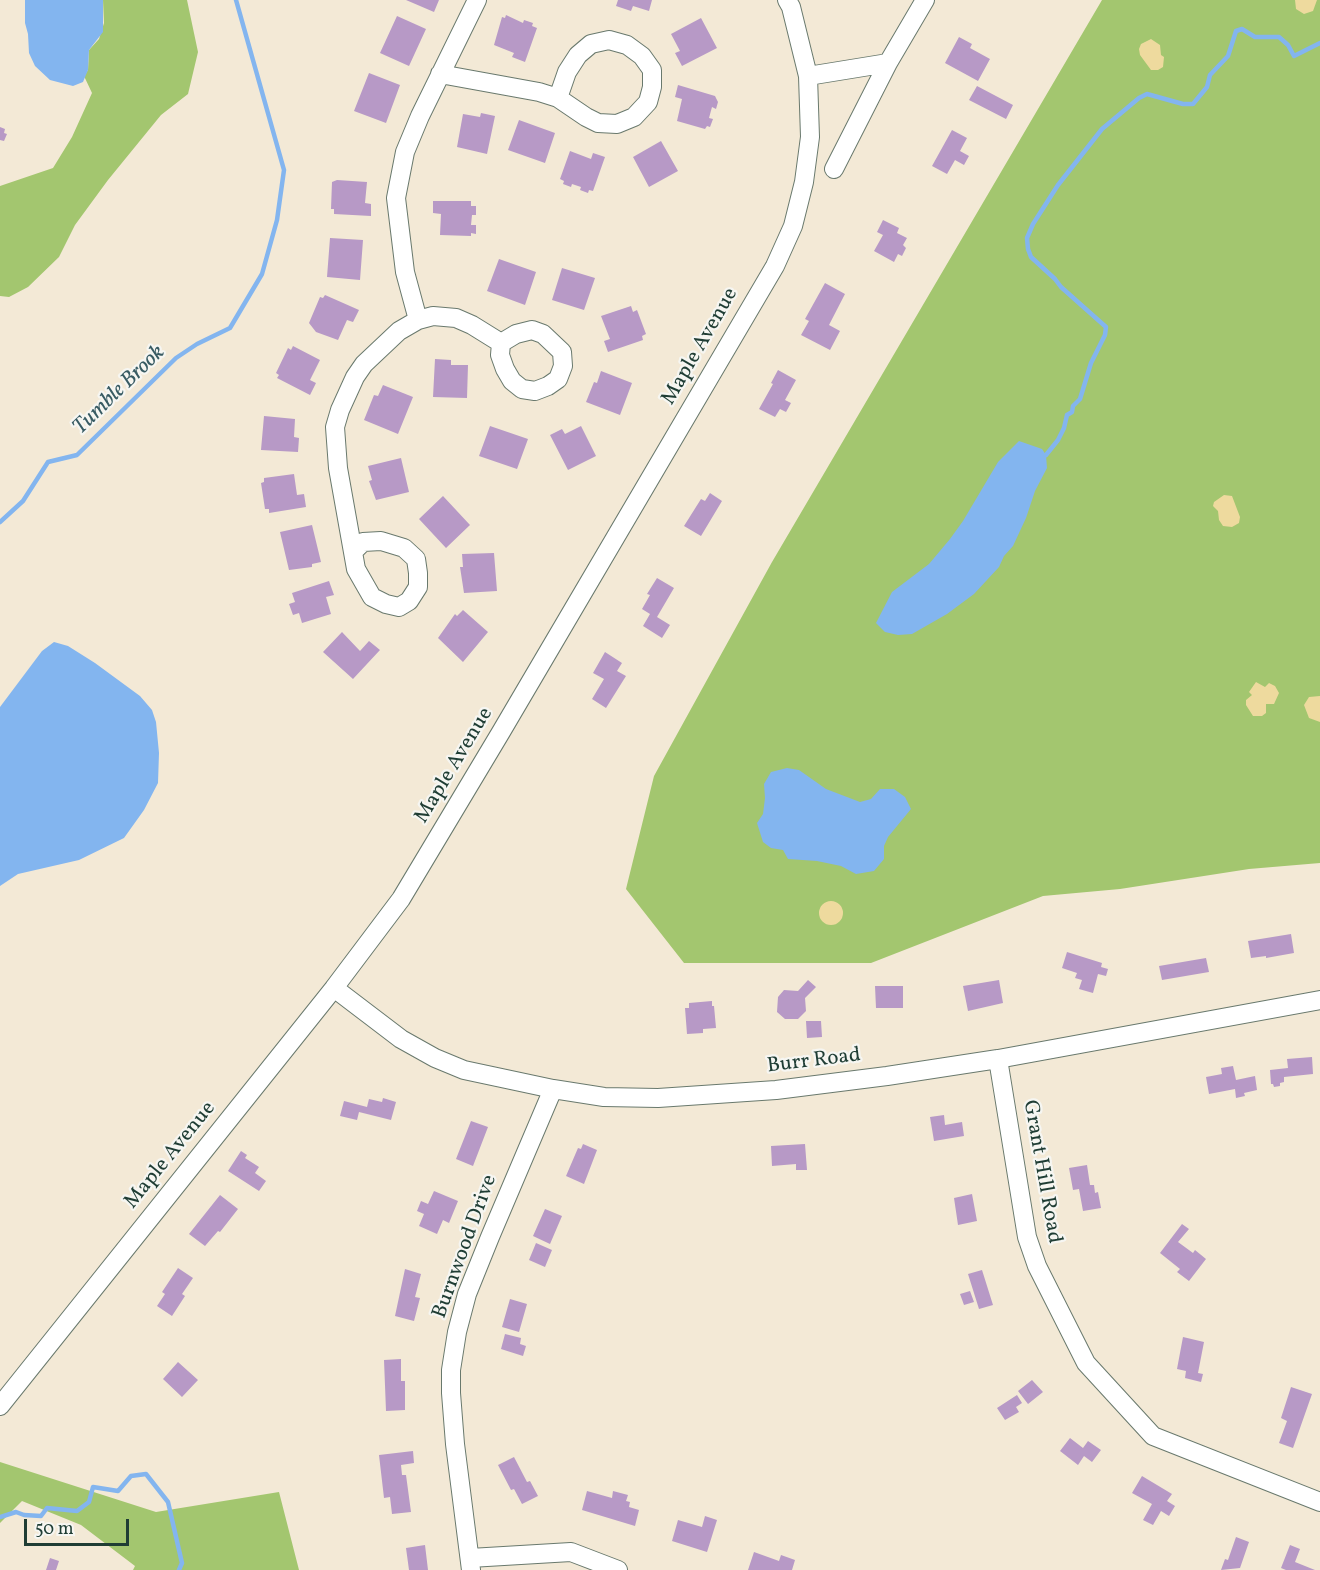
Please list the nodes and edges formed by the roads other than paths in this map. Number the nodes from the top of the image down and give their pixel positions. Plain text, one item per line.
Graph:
1 (477, 0) edge
2 (787, 0) edge
3 (925, 0) edge
4 (888, 63) junction
5 (440, 74) junction
6 (808, 76) junction
7 (558, 99) junction
8 (834, 169) dead end
9 (418, 321) junction
10 (501, 343) dead end
11 (353, 552) dead end
12 (334, 988) junction
13 (1320, 1000) edge
14 (998, 1059) junction
15 (553, 1089) junction
16 (0, 1406) edge
17 (1320, 1502) edge
18 (471, 1564) edge
19 (618, 1570) edge

1 - 5 street
2 - 6 street, Maple Avenue
3 - 4 street
4 - 6 street
4 - 8 street
5 - 7 street
5 - 9 street
6 - 12 street, Maple Avenue
7 - 7 street
9 - 10 street
9 - 11 street
12 - 15 street, Burr Road
12 - 16 street, Maple Avenue
13 - 14 street, Burr Road
14 - 15 street, Burr Road
14 - 17 street, Grant Hill Road
15 - 18 street, Burnwood Drive
18 - 19 street

